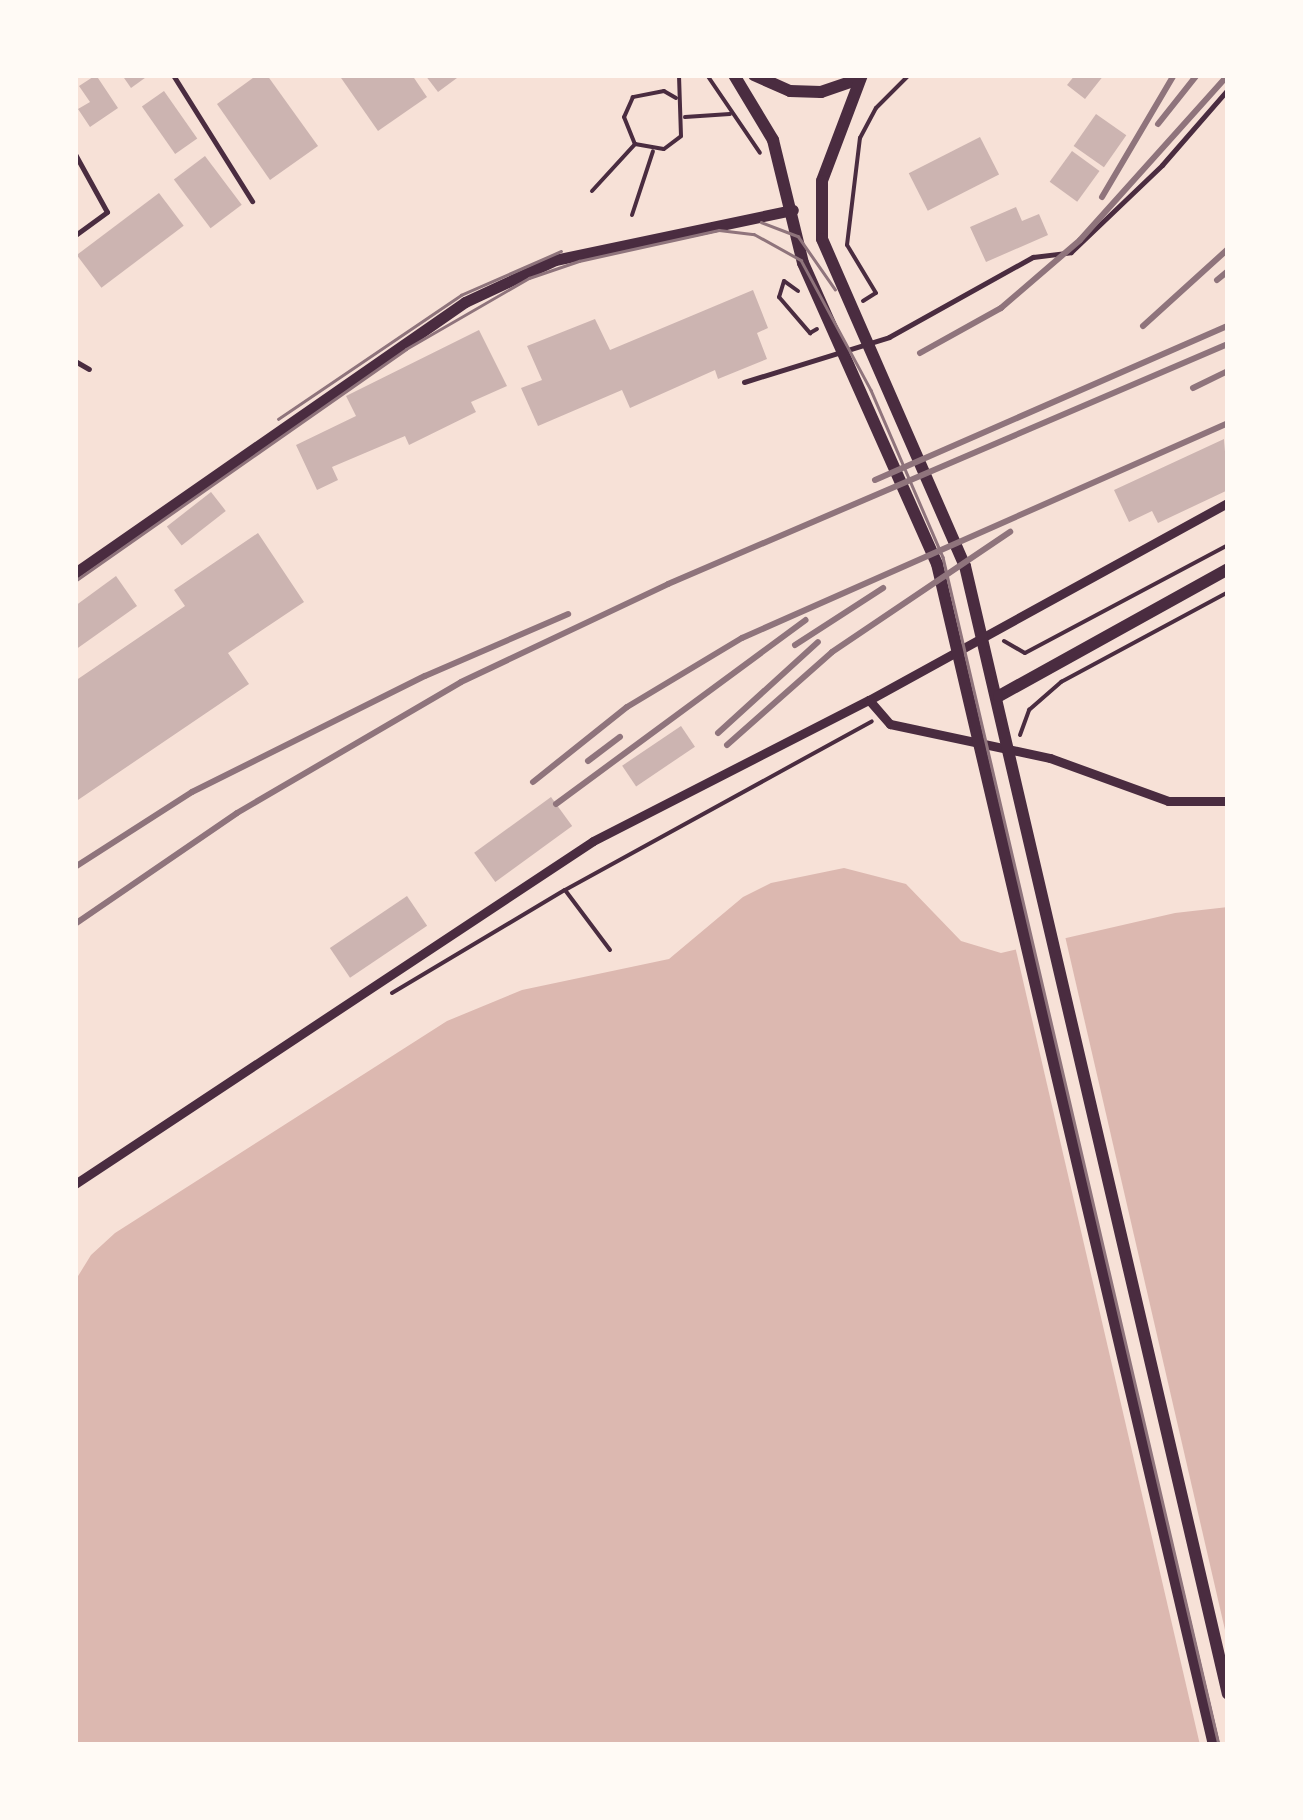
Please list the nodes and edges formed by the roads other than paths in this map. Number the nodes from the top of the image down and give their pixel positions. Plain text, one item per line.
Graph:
1 (173, 75) edge
2 (734, 75) edge
3 (754, 75) edge
4 (860, 77) edge
5 (1228, 89) edge
6 (75, 154) edge
7 (252, 201) dead end
8 (792, 210) junction
9 (75, 235) edge
10 (822, 236) junction
11 (75, 361) edge
12 (88, 369) dead end
13 (744, 382) dead end
14 (1228, 502) edge
15 (1228, 569) edge
16 (75, 572) edge
17 (999, 696) junction
18 (868, 700) junction
19 (1228, 801) edge
20 (75, 1184) edge
21 (1228, 1694) edge
22 (1214, 1745) edge

1 - 7 lane
2 - 8 main road
3 - 4 main road
4 - 10 main road
5 - 13 lane
6 - 9 lane
8 - 10 main road
8 - 16 street
8 - 22 main road
10 - 17 main road
11 - 12 lane
14 - 18 street
15 - 17 main road
17 - 21 main road
18 - 19 street
18 - 20 street

